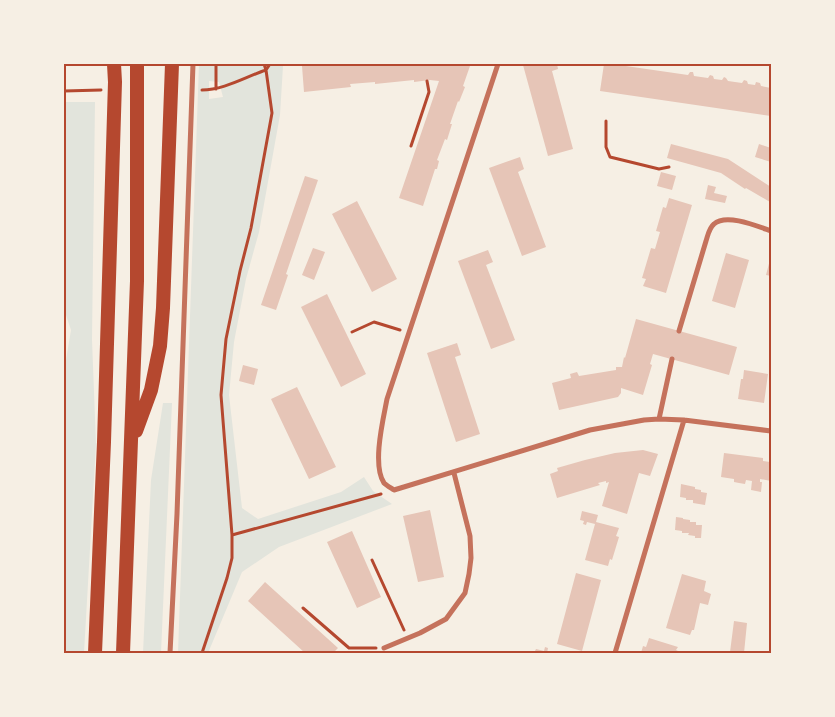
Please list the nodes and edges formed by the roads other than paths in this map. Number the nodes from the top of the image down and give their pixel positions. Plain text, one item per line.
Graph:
1 (114, 64) edge
2 (137, 64) edge
3 (172, 64) edge
4 (193, 64) edge
5 (498, 64) edge
6 (771, 230) edge
7 (679, 331) dead end
8 (672, 359) dead end
9 (658, 419) junction
10 (684, 420) junction
11 (771, 431) edge
12 (132, 444) junction
13 (454, 473) junction
14 (384, 648) road end
15 (95, 653) edge
16 (123, 653) edge
17 (170, 653) edge
18 (616, 653) edge

1 - 15 highway
2 - 12 highway
3 - 12 highway
4 - 17 street
5 - 13 street
6 - 7 street
8 - 9 street
9 - 10 street
9 - 13 street
10 - 11 street
10 - 18 street
12 - 16 highway
13 - 14 street

